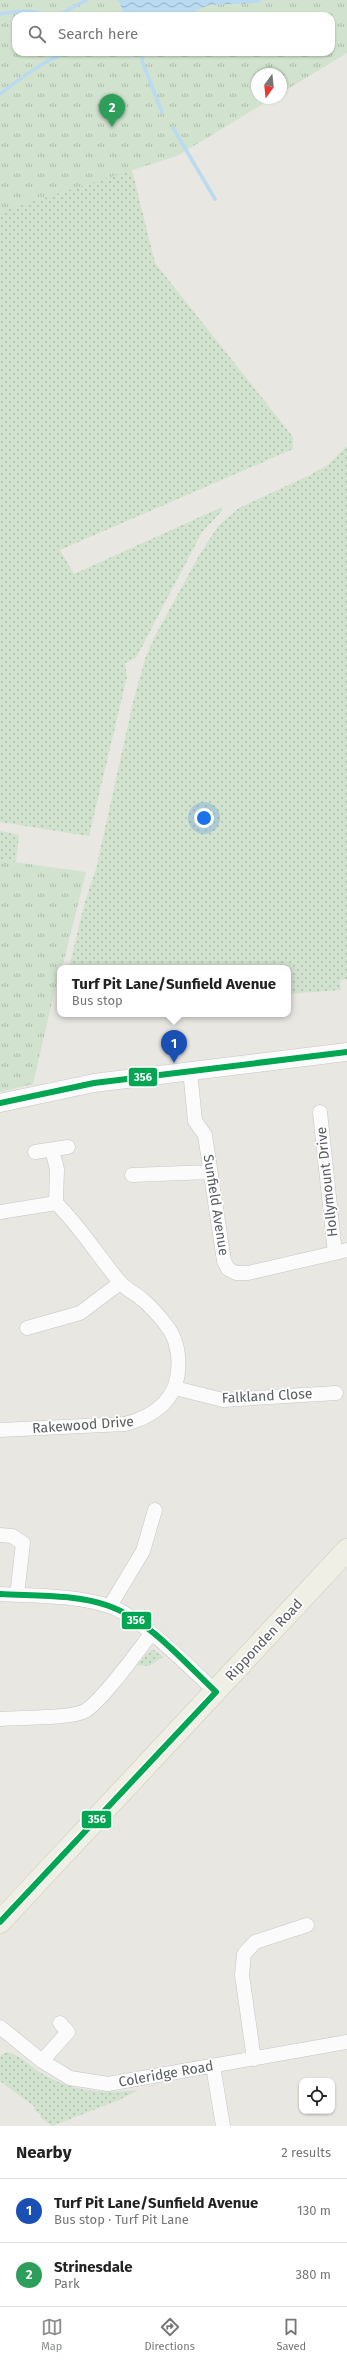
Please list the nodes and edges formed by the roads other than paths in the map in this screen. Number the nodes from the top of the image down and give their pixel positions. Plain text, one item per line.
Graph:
1 (347, 1052) edge
2 (190, 1070) junction
3 (0, 1103) edge
4 (320, 1112) dead end
5 (68, 1147) dead end
6 (52, 1150) junction
7 (34, 1152) dead end
8 (210, 1172) junction
9 (132, 1175) dead end
10 (56, 1202) junction
11 (0, 1212) edge
12 (341, 1251) edge
13 (120, 1283) junction
14 (27, 1328) dead end
15 (175, 1388) junction
16 (336, 1392) dead end
17 (0, 1430) edge
18 (155, 1510) dead end
19 (0, 1535) edge
20 (347, 1550) edge
21 (0, 1594) edge
22 (17, 1595) junction
23 (110, 1606) junction
24 (151, 1634) junction
25 (216, 1692) junction
26 (0, 1719) edge
27 (0, 1922) edge
28 (307, 1925) dead end
29 (60, 2023) dead end
30 (1, 2031) edge
31 (347, 2042) edge
32 (254, 2059) junction
33 (42, 2061) junction
34 (213, 2066) junction
35 (223, 2126) edge

1 - 2 street
2 - 3 street
2 - 8 street, Sunfield Avenue
4 - 12 street, Hollymount Drive
5 - 6 street
6 - 7 street
6 - 10 street
8 - 9 street
8 - 12 street, Sunfield Avenue
10 - 11 street
10 - 13 street, Rakewood Drive
13 - 14 street
13 - 15 street, Rakewood Drive
15 - 16 street, Falkland Close
15 - 17 street, Rakewood Drive
18 - 23 street
19 - 22 street
20 - 25 main road, Ripponden Road
21 - 22 street
22 - 23 street
23 - 24 street
24 - 25 street
24 - 26 street
25 - 27 main road, Ripponden Road
28 - 32 street
29 - 33 street
30 - 33 street, Coleridge Road
31 - 32 street, Coleridge Road
32 - 34 street, Coleridge Road
33 - 34 street, Coleridge Road
34 - 35 street

